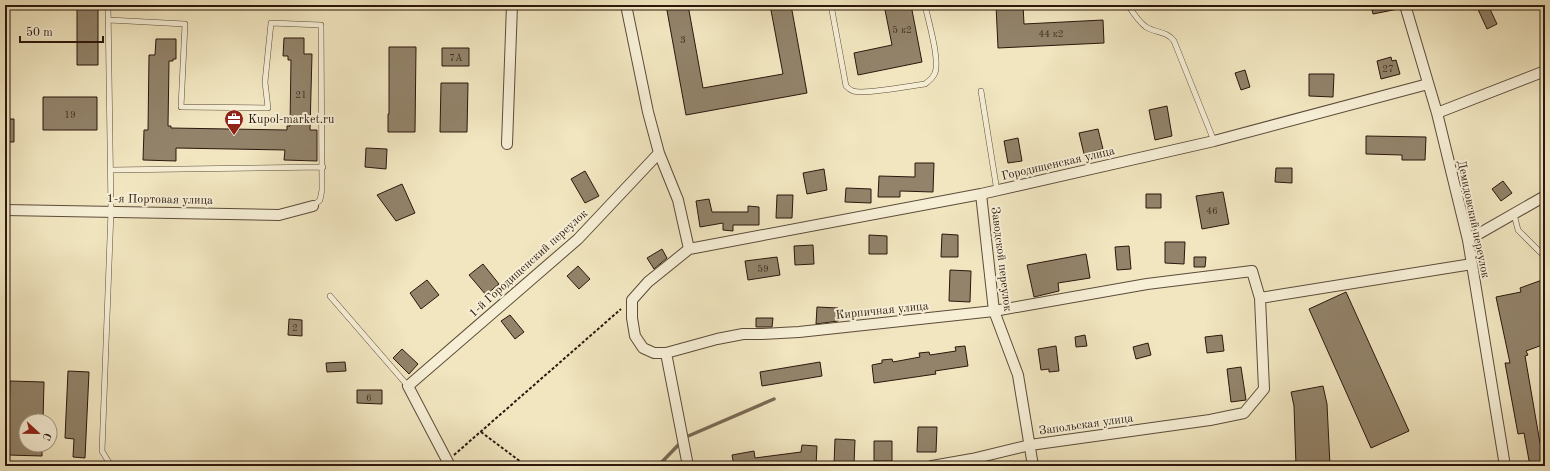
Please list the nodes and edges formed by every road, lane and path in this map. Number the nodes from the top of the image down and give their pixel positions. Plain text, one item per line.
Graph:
1 (108, 5) edge
2 (512, 5) edge
3 (626, 5) edge
4 (831, 5) edge
5 (925, 5) edge
6 (1128, 5) edge
7 (1405, 5) edge
8 (109, 20) junction
9 (1545, 71) edge
10 (1428, 84) junction
11 (982, 91) dead end
12 (1437, 113) junction
13 (1214, 141) junction
14 (508, 144) dead end
15 (659, 153) junction
16 (323, 167) junction
17 (111, 170) junction
18 (998, 190) junction
19 (981, 194) junction
20 (1545, 196) edge
21 (313, 206) joint
22 (5, 210) edge
23 (111, 211) junction
24 (1514, 214) junction
25 (1468, 240) junction
26 (689, 249) junction
27 (1545, 257) edge
28 (1472, 264) junction
29 (330, 296) dead end
30 (1260, 298) junction
31 (632, 300) junction
32 (994, 311) junction
33 (666, 353) junction
34 (408, 386) junction
35 (481, 432) junction
36 (1030, 445) junction
37 (449, 464) edge
38 (111, 466) edge
39 (528, 466) edge
40 (688, 466) edge
41 (932, 466) edge
42 (1033, 466) edge
43 (1505, 466) edge

1 - 8 lane
2 - 14 street
3 - 15 street
4 - 5 lane
6 - 13 lane
7 - 10 street, Демидовский переулок
8 - 16 lane
8 - 17 lane
9 - 12 street
10 - 12 street, Демидовский переулок
10 - 13 street, Городищенская улица
11 - 18 lane
12 - 25 street, Демидовский переулок
13 - 18 street, Городищенская улица
15 - 26 street
15 - 34 street, 1-й Городищенский переулок
16 - 17 lane
16 - 21 lane
17 - 23 lane
18 - 19 street, Городищенская улица
19 - 26 street, Городищенская улица
19 - 32 street, Заводской переулок
20 - 24 street
21 - 23 street, 1-я Портовая улица
22 - 23 street, 1-я Портовая улица
23 - 38 lane
24 - 25 street
24 - 27 lane
25 - 28 street, Демидовский переулок
26 - 31 street
28 - 30 street
28 - 43 street, Демидовский переулок
29 - 34 lane
30 - 32 street, Кирпичная улица
30 - 36 street, Запольская улица
31 - 33 street, Кирпичная улица
31 - 35 path
32 - 33 street, Кирпичная улица
32 - 36 street, Заводской переулок
33 - 40 street
34 - 37 street
35 - 37 path
35 - 39 path
36 - 41 street, Запольская улица
36 - 42 street, Заводской переулок

